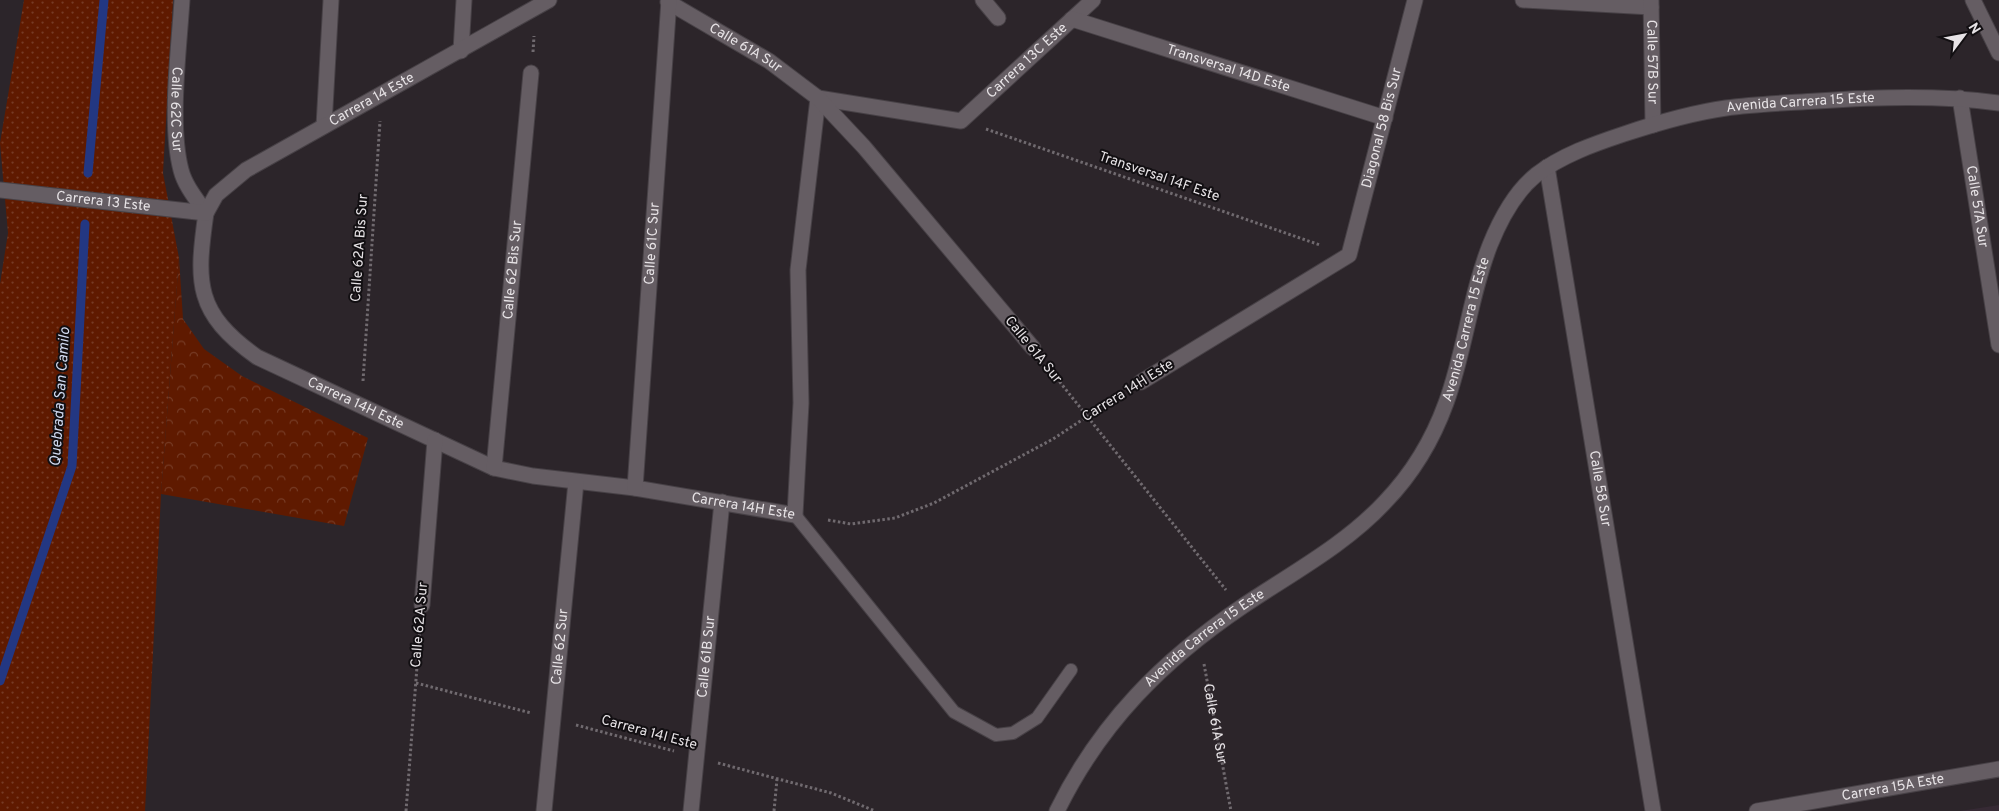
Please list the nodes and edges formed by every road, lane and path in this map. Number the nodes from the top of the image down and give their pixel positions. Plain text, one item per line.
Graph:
1 (182, 0) edge
2 (331, 0) edge
3 (464, 0) edge
4 (983, 0) edge
5 (1093, 0) edge
6 (1415, 0) edge
7 (1522, 0) edge
8 (1973, 0) edge
9 (669, 1) edge
10 (1651, 3) edge
11 (543, 4) edge
12 (998, 18) dead end
13 (1072, 19) junction
14 (460, 51) junction
15 (1999, 53) edge
16 (531, 73) joint
17 (382, 94) junction
18 (818, 98) junction
19 (1960, 98) junction
20 (1999, 103) edge
21 (1385, 118) junction
22 (961, 121) junction
23 (1652, 125) junction
24 (324, 126) junction
25 (1547, 167) junction
26 (0, 190) edge
27 (206, 213) junction
28 (1349, 255) junction
29 (1999, 345) edge
30 (1033, 348) joint
31 (1141, 382) joint
32 (361, 404) junction
33 (1087, 417) junction
34 (435, 440) junction
35 (494, 468) junction
36 (576, 482) junction
37 (635, 488) junction
38 (722, 502) junction
39 (795, 515) junction
40 (422, 605) joint
41 (1241, 608) junction
42 (1200, 638) junction
43 (1071, 670) dead end
44 (416, 683) junction
45 (553, 719) junction
46 (696, 758) junction
47 (1999, 769) edge
48 (777, 779) junction
49 (406, 811) edge
50 (544, 811) edge
51 (691, 811) edge
52 (774, 811) edge
53 (875, 811) edge
54 (1057, 811) edge
55 (1230, 811) edge
56 (1653, 811) edge
57 (1757, 811) edge

1 - 27 street, Calle 62C Sur
2 - 24 street
3 - 14 street
4 - 12 street
5 - 13 street, Carrera 13C Este
6 - 21 street, Diagonal 58 Bis Sur
7 - 10 street
8 - 15 street
9 - 18 street, Calle 61A Sur
9 - 37 street, Calle 61C Sur
10 - 23 street, Calle 57B Sur
11 - 14 street, Carrera 14 Este
11 - 16 path
13 - 21 street, Transversal 14D Este
13 - 22 street, Carrera 13C Este
14 - 17 street, Carrera 14 Este
16 - 35 street, Calle 62 Bis Sur
17 - 24 street, Carrera 14 Este
17 - 32 path, Calle 62A Bis Sur
18 - 22 street, Calle 61A Sur
18 - 30 street, Calle 61A Sur
18 - 39 street
19 - 20 street, Avenida Carrera 15 Este
19 - 23 street, Avenida Carrera 15 Este
19 - 29 street, Calle 57A Sur
21 - 28 street, Diagonal 58 Bis Sur
22 - 28 path, Transversal 14F Este
23 - 25 street, Avenida Carrera 15 Este
24 - 27 street, Carrera 14 Este
25 - 41 street, Avenida Carrera 15 Este
25 - 56 street, Calle 58 Sur
26 - 27 street, Carrera 13 Este
27 - 32 street, Carrera 14H Este
28 - 31 street, Carrera 14H Este
30 - 33 path, Calle 61A Sur
31 - 33 path, Carrera 14H Este
32 - 34 street, Carrera 14H Este
33 - 39 path, Carrera 14H Este
33 - 41 path, Calle 61A Sur
34 - 35 street, Carrera 14H Este
34 - 40 street, Calle 62A Sur
35 - 36 street, Carrera 14H Este
36 - 37 street, Carrera 14H Este
36 - 45 street, Calle 62 Sur
37 - 38 street, Carrera 14H Este
38 - 39 street, Carrera 14H Este
38 - 46 street, Calle 61B Sur
39 - 43 lane
40 - 44 path, Calle 62A Sur
41 - 42 street, Avenida Carrera 15 Este
42 - 54 street, Avenida Carrera 15 Este
42 - 55 path, Calle 61A Sur
44 - 45 path, Carrera 14I Este
44 - 49 path, Calle 62A Sur
45 - 46 path, Carrera 14I Este
45 - 50 street, Calle 62 Sur
46 - 48 path, Carrera 14I Este
46 - 51 street, Calle 61B Sur
47 - 57 street, Carrera 15A Este
48 - 52 path
48 - 53 path, Carrera 14I Este

